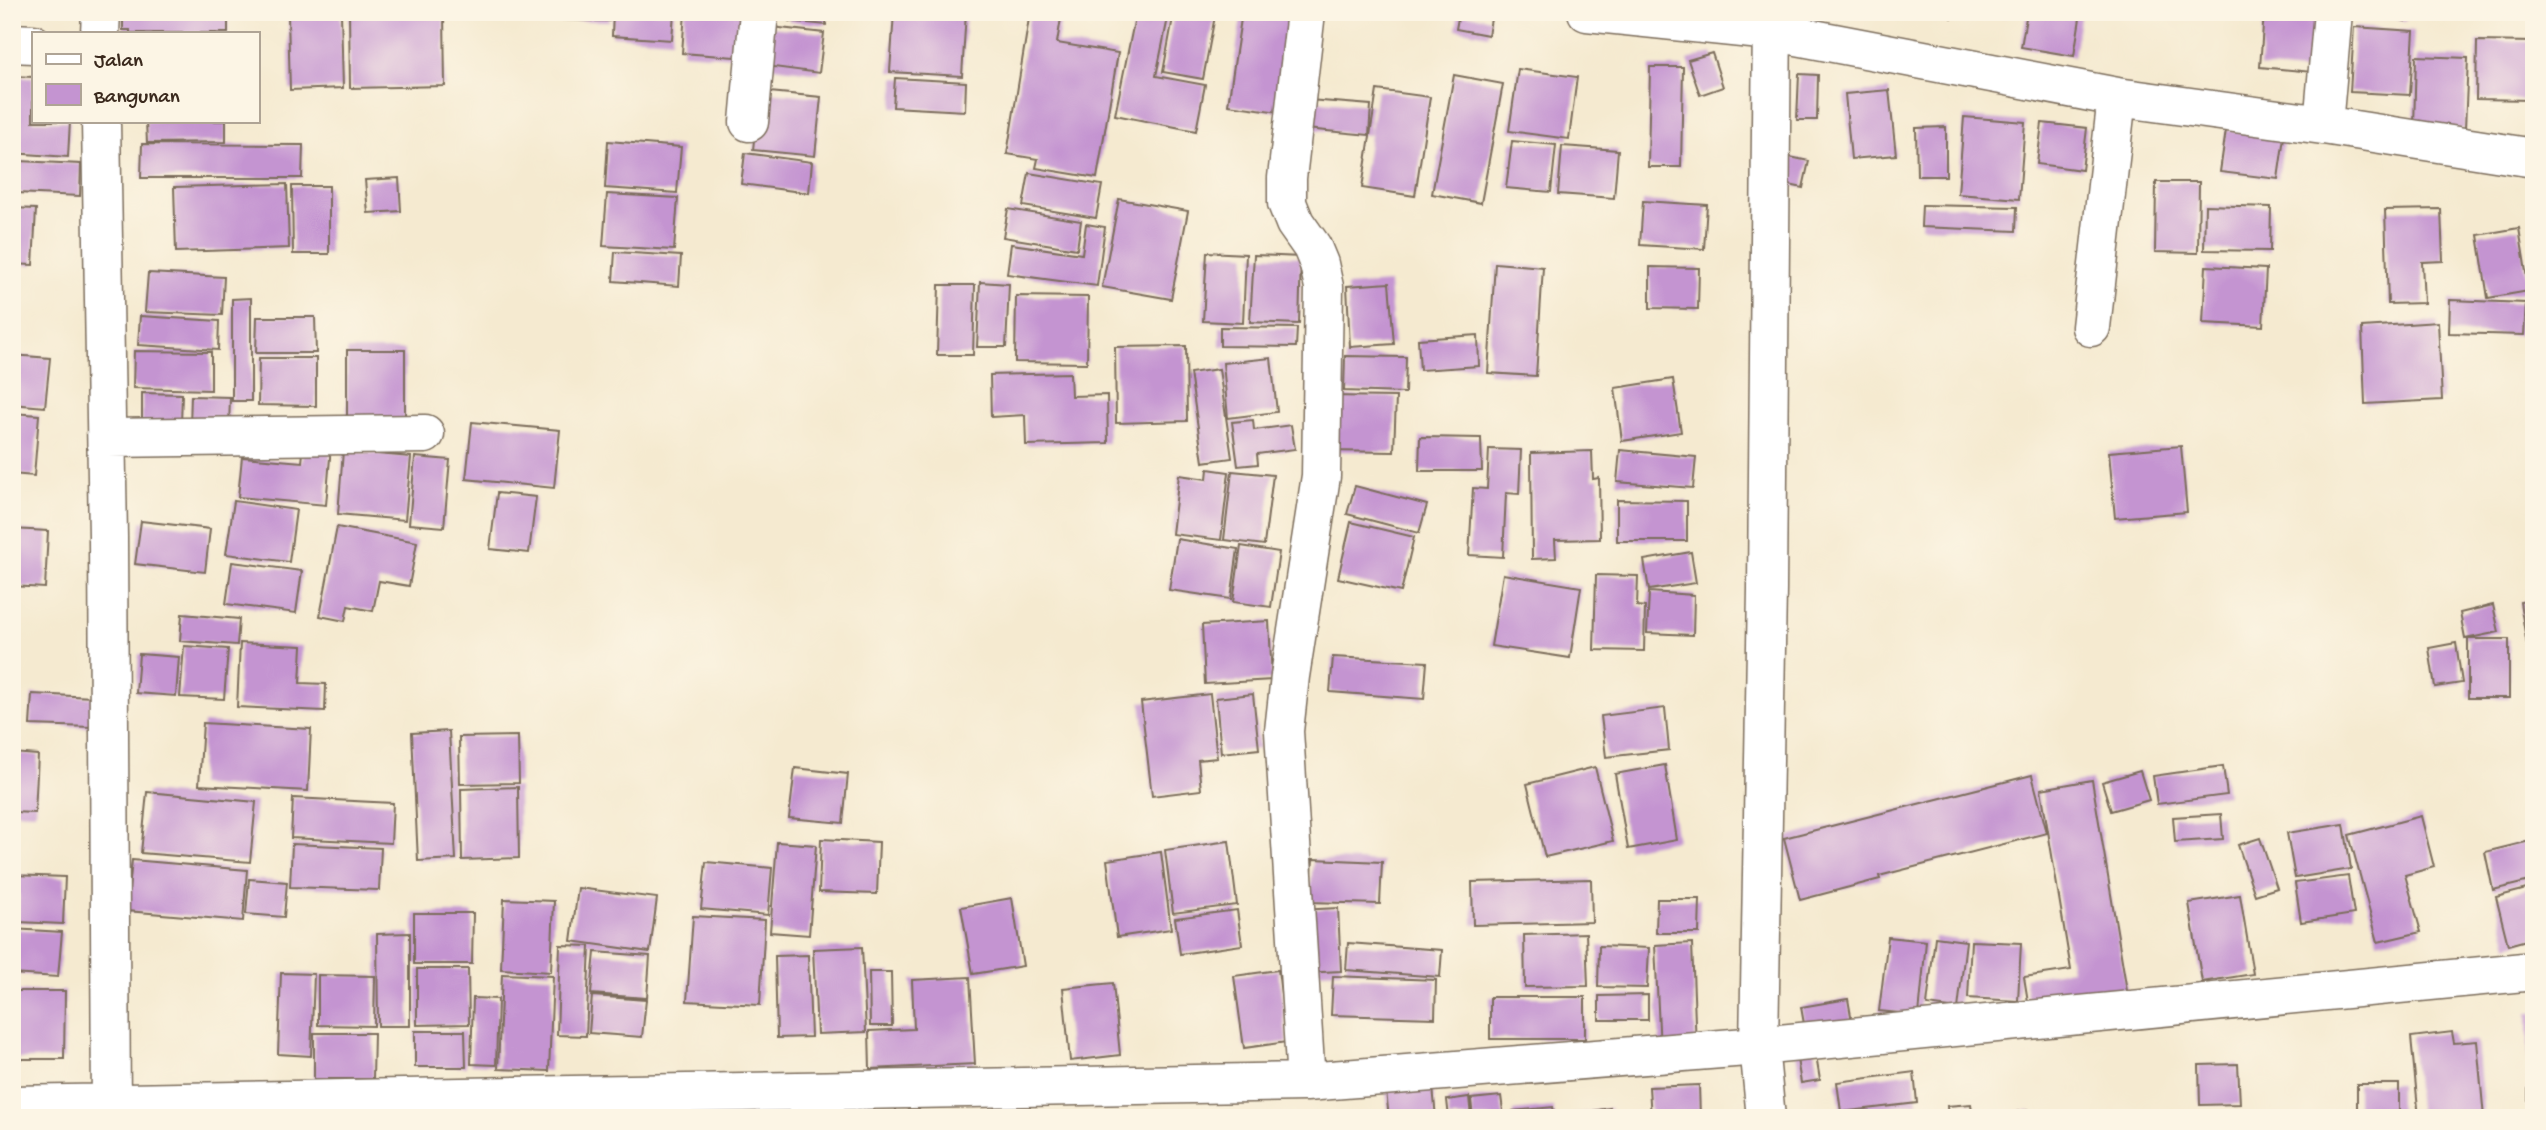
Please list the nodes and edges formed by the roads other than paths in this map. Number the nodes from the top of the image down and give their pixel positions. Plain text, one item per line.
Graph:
1 (101, 12) edge
2 (759, 12) edge
3 (1306, 12) edge
4 (1587, 12) edge
5 (2333, 12) edge
6 (1771, 22) edge
7 (100, 32) edge
8 (12, 43) edge
9 (32, 44) edge
10 (2117, 97) junction
11 (101, 122) edge
12 (749, 122) dead end
13 (2323, 125) junction
14 (2534, 158) edge
15 (2091, 327) dead end
16 (425, 435) dead end
17 (107, 438) junction
18 (2534, 971) edge
19 (1759, 1046) junction
20 (1306, 1082) junction
21 (12, 1105) edge
22 (110, 1110) edge
23 (1766, 1118) edge

1 - 7 street
2 - 12 street
3 - 20 street
4 - 6 street
5 - 13 street
6 - 10 street
6 - 19 street
8 - 9 street
10 - 13 street
10 - 15 street
11 - 17 street
13 - 14 street
16 - 17 street
17 - 22 street
18 - 19 street
19 - 20 street
19 - 23 street
20 - 22 street
21 - 22 street

